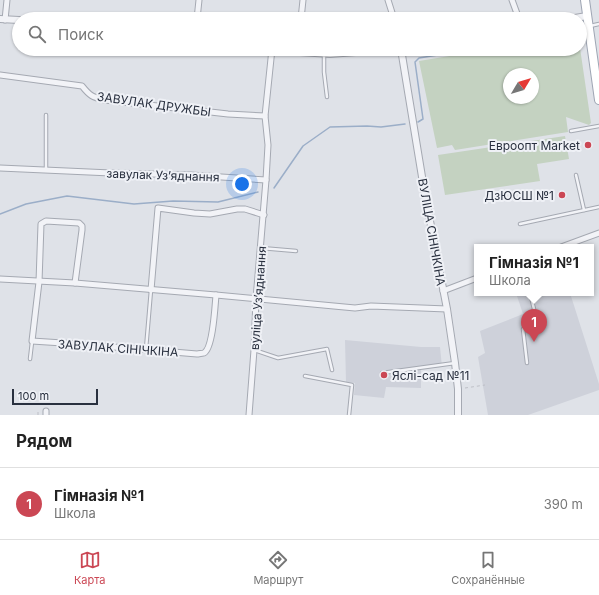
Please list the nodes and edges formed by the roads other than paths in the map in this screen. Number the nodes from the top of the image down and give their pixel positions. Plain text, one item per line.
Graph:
1 (7, 0) edge
2 (199, 0) edge
3 (303, 0) edge
4 (388, 0) edge
5 (512, 0) edge
6 (585, 0) edge
7 (198, 12) edge
8 (302, 12) edge
9 (392, 12) edge
10 (516, 12) edge
11 (586, 12) edge
12 (587, 16) edge
13 (2, 20) edge
14 (599, 24) edge
15 (588, 26) junction
16 (271, 56) edge
17 (324, 56) edge
18 (402, 56) edge
19 (0, 74) edge
20 (327, 97) dead end
21 (599, 100) edge
22 (46, 115) dead end
23 (265, 116) junction
24 (599, 126) edge
25 (571, 131) dead end
26 (0, 168) edge
27 (46, 169) junction
28 (576, 175) dead end
29 (266, 180) junction
30 (599, 207) edge
31 (584, 210) junction
32 (264, 215) junction
33 (520, 224) dead end
34 (599, 233) edge
35 (569, 244) edge
36 (261, 248) junction
37 (296, 251) dead end
38 (0, 279) edge
39 (474, 279) edge
40 (39, 282) junction
41 (76, 283) junction
42 (151, 290) junction
43 (443, 291) junction
44 (216, 295) junction
45 (531, 296) edge
46 (256, 299) junction
47 (447, 309) junction
48 (32, 341) junction
49 (146, 350) junction
50 (254, 350) junction
51 (30, 359) dead end
52 (455, 362) junction
53 (527, 363) dead end
54 (332, 370) dead end
55 (382, 372) dead end
56 (305, 376) dead end
57 (249, 415) edge
58 (350, 415) edge
59 (458, 415) edge

1 - 13 street
2 - 7 street
3 - 8 street
4 - 9 street
5 - 10 street
6 - 11 main road
12 - 15 main road
14 - 15 lane
15 - 21 main road
16 - 23 street
17 - 20 lane
18 - 43 street, ВУЛІЦА СІНІЧКІНА
19 - 23 street, ЗАВУЛАК ДРУЖБЫ
22 - 27 lane
23 - 29 street
24 - 25 lane
26 - 27 street, завулак Узʼяднання
27 - 29 street, завулак Узʼяднання
28 - 31 lane
29 - 32 street, вуліца Узʼяднання
30 - 31 lane
31 - 33 lane
32 - 36 street, вуліца Узʼяднання
32 - 42 street
34 - 35 street
36 - 37 lane
36 - 46 street, вуліца Узʼяднання
38 - 40 street
39 - 43 street
40 - 41 street
40 - 41 street
40 - 48 street
41 - 42 street
42 - 44 street
42 - 49 lane
43 - 47 street, ВУЛІЦА СІНІЧКІНА
44 - 46 street
44 - 49 street, ЗАВУЛАК СІНІЧКІНА
45 - 53 lane
46 - 47 street
46 - 50 street, вуліца Узʼяднання
47 - 52 street, ВУЛІЦА СІНІЧКІНА
48 - 49 street, ЗАВУЛАК СІНІЧКІНА
48 - 51 lane
50 - 54 lane
50 - 57 street, вуліца Узʼяднання
52 - 55 lane
52 - 59 street, ВУЛІЦА СІНІЧКІНА
56 - 58 lane

